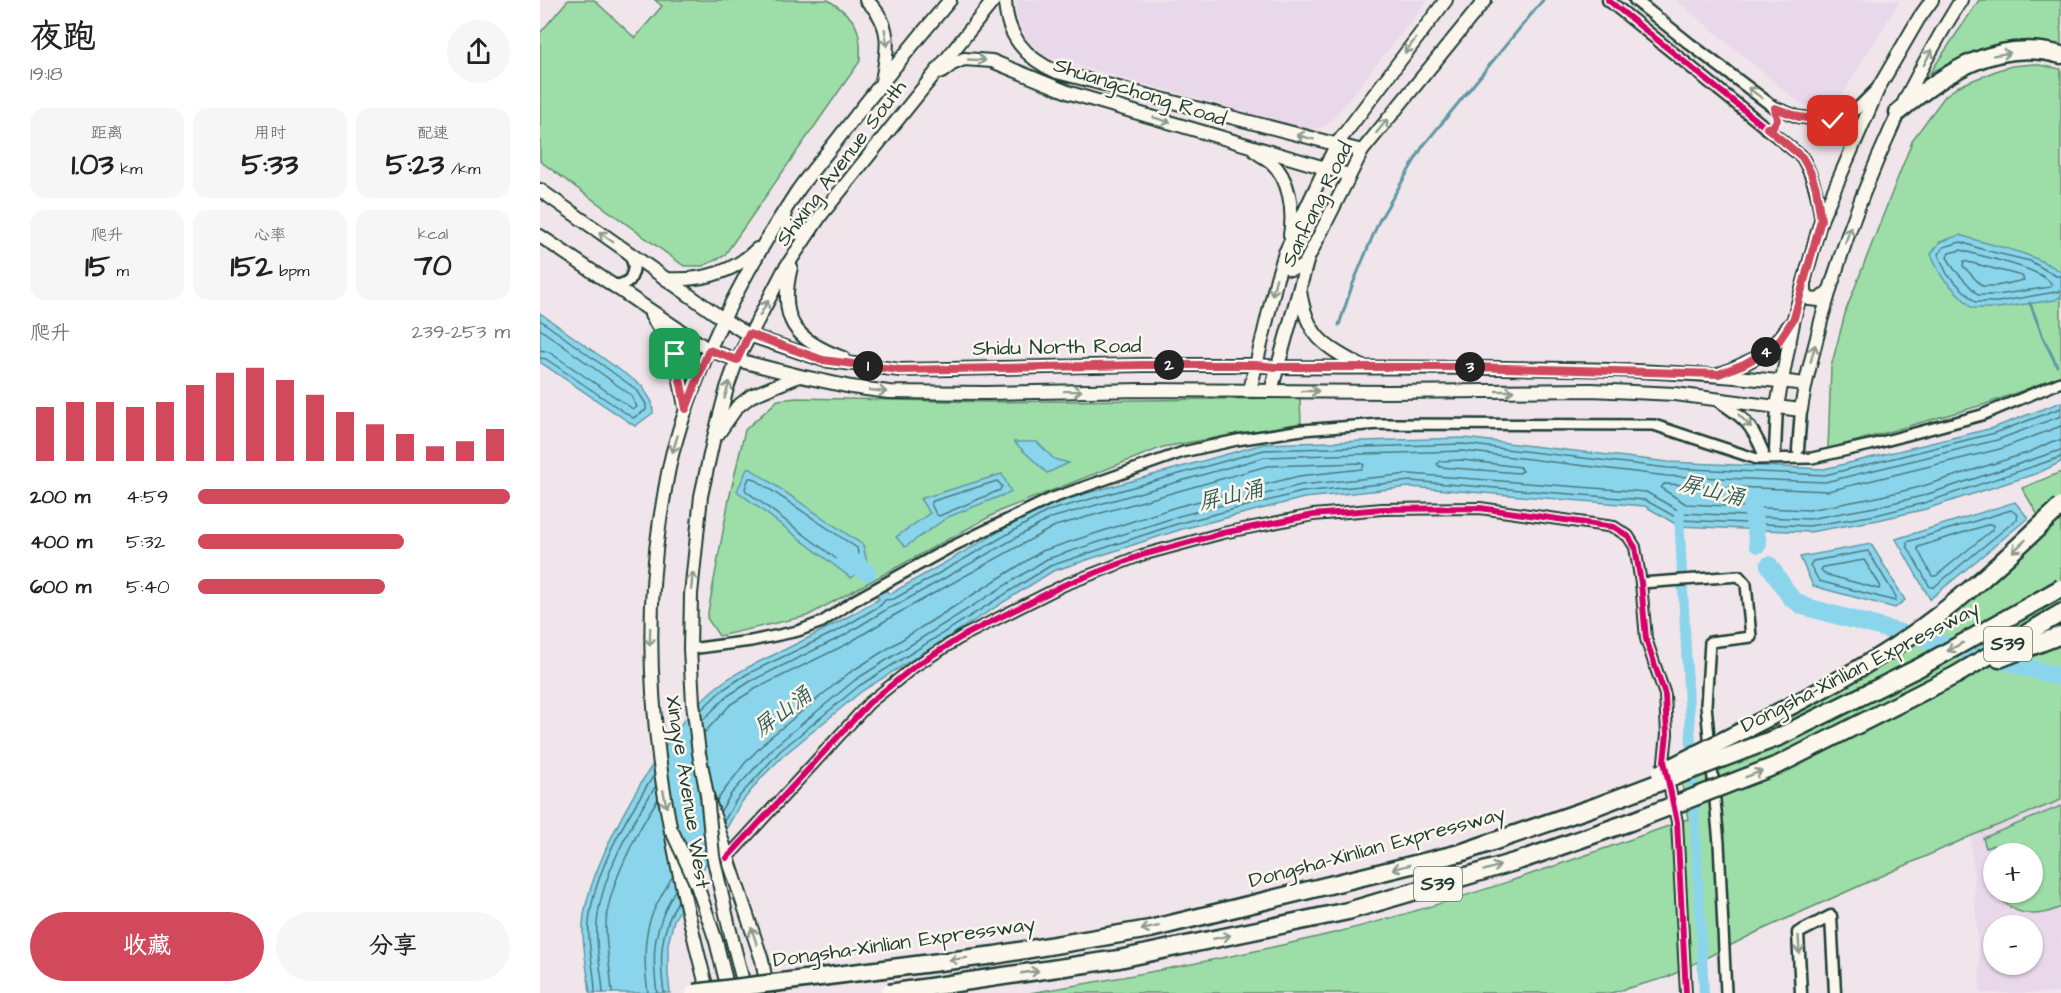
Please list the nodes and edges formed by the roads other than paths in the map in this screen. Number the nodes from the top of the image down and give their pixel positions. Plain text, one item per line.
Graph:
1 (866, 0) edge
2 (950, 0) edge
3 (994, 0) edge
4 (1005, 0) edge
5 (1446, 0) edge
6 (1485, 0) edge
7 (1609, 0) edge
8 (1635, 0) edge
9 (1932, 0) edge
10 (1961, 0) edge
11 (2061, 55) edge
12 (882, 82) junction
13 (926, 84) junction
14 (1879, 87) junction
15 (1775, 108) junction
16 (1898, 112) junction
17 (1767, 128) junction
18 (1336, 145) junction
19 (1247, 146) junction
20 (1362, 151) junction
21 (1326, 169) junction
22 (1349, 175) junction
23 (540, 190) edge
24 (784, 212) junction
25 (1821, 220) junction
26 (811, 230) junction
27 (769, 235) junction
28 (540, 236) edge
29 (1287, 248) junction
30 (628, 253) junction
31 (793, 256) junction
32 (1308, 258) junction
33 (664, 279) junction
34 (1805, 281) junction
35 (611, 285) junction
36 (1300, 288) junction
37 (1830, 290) junction
38 (647, 309) junction
39 (1794, 318) junction
40 (723, 319) junction
41 (749, 334) junction
42 (709, 350) junction
43 (737, 360) junction
44 (1142, 365) junction
45 (1256, 365) junction
46 (867, 366) junction
47 (1276, 367) junction
48 (1386, 367) junction
49 (1364, 368) junction
50 (1675, 372) junction
51 (1719, 374) junction
52 (800, 376) junction
53 (1781, 381) junction
54 (2061, 382) edge
55 (1805, 384) junction
56 (851, 387) junction
57 (1142, 390) junction
58 (1250, 390) junction
59 (1271, 391) junction
60 (1389, 392) junction
61 (1674, 394) junction
62 (1717, 400) junction
63 (1777, 406) junction
64 (686, 409) junction
65 (1801, 410) junction
66 (713, 441) junction
67 (1798, 450) dead end
68 (2061, 506) edge
69 (1641, 583) junction
70 (2061, 588) edge
71 (2061, 613) edge
72 (2061, 635) edge
73 (690, 649) junction
74 (1956, 675) junction
75 (707, 795) junction
76 (1597, 806) junction
77 (672, 831) junction
78 (727, 858) junction
79 (694, 993) edge
80 (708, 993) edge
81 (729, 993) edge
82 (746, 993) edge
83 (768, 993) edge
84 (889, 993) edge
85 (1686, 993) edge
86 (1726, 993) edge
87 (1801, 993) edge
88 (1835, 993) edge

1 -> 12 main road
2 - 12 main road, Shixing Avenue South
3 - 13 main road, Shixing Avenue South
18 -> 4 main road, Shuangchong Road
5 -> 18 main road, Sanfang Road
20 -> 6 main road, Sanfang Road
7 - 17 street
15 -> 8 street
9 - 14 main road
16 -> 10 main road
16 -> 11 highway
12 - 24 main road, Shixing Avenue South
13 -> 19 main road, Shuangchong Road
13 - 26 main road, Shixing Avenue South
14 - 15 street
14 - 25 main road
15 - 17 street
37 -> 16 main road
17 - 25 street
18 - 20 main road, Shuangchong Road
18 - 21 main road, Sanfang Road
19 - 21 main road, Shuangchong Road
19 - 29 main road
20 - 22 main road, Sanfang Road
21 - 22 main road, Shuangchong Road
21 - 29 main road, Sanfang Road
22 - 32 main road, Sanfang Road
30 -> 23 main road, Shidu North Road
24 - 26 main road
24 - 27 main road, Shixing Avenue South
25 - 34 main road
26 - 31 main road, Shixing Avenue South
27 - 33 main road
27 - 40 main road, Shixing Avenue South
28 - 35 main road
29 - 32 main road
29 -> 45 main road, Sanfang Road
30 - 33 main road, Shidu North Road
30 - 35 street
41 -> 31 main road, Shixing Avenue South
31 - 46 main road
32 - 36 main road, Sanfang Road
33 - 40 main road, Shidu North Road
34 - 37 main road
34 - 39 main road
35 - 38 main road
36 - 47 main road, Sanfang Road
36 - 49 main road
55 -> 37 main road
38 - 42 main road
38 - 64 main road
39 - 51 main road
39 - 53 main road
40 - 41 main road, Shidu North Road
40 - 42 main road, Shixing Avenue South
41 - 43 main road, Shixing Avenue South
41 - 46 main road, Shidu North Road
42 - 43 main road
42 - 64 main road, Xingye Avenue West
43 - 52 main road
66 -> 43 main road, Xingye Avenue West
44 - 45 main road, Shidu North Road
44 - 46 main road, Shidu North Road
44 - 57 main road
45 - 47 main road, Shidu North Road
45 - 58 main road, Sanfang Road
46 - 56 main road
47 - 49 main road, Shidu North Road
47 - 59 main road, Sanfang Road
48 - 49 main road, Shidu North Road
48 - 50 main road, Shidu North Road
48 - 60 main road
50 - 51 main road, Shidu North Road
50 - 61 main road
51 - 53 main road, Shidu North Road
52 - 56 main road
52 - 66 main road
53 - 55 main road, Shidu North Road
53 - 63 main road
54 - 73 street
55 - 65 main road
56 -> 57 main road
57 - 58 main road
58 - 59 main road
59 -> 60 main road
60 -> 61 main road
61 - 62 main road
62 - 63 main road
62 -> 63 street
63 - 65 main road
64 -> 77 main road, Xingye Avenue West
65 - 67 street
73 -> 66 main road, Xingye Avenue West
68 -> 76 highway, bridge
69 - 78 street
69 - 85 street
69 - 86 street
70 -> 76 highway, Dongsha-Xinlian Expressway / S39, bridge
71 - 74 highway, S39
72 - 74 highway
73 - 75 main road, Xingye Avenue West
84 -> 74 highway, S39, bridge
75 - 78 main road, Xingye Avenue West, bridge
75 - 82 main road, bridge
76 -> 79 highway, Dongsha-Xinlian Expressway / S39, bridge
77 - 80 main road, Xingye Avenue West, bridge
77 - 81 main road, bridge
83 -> 78 main road, Xingye Avenue West
88 -> 87 street

